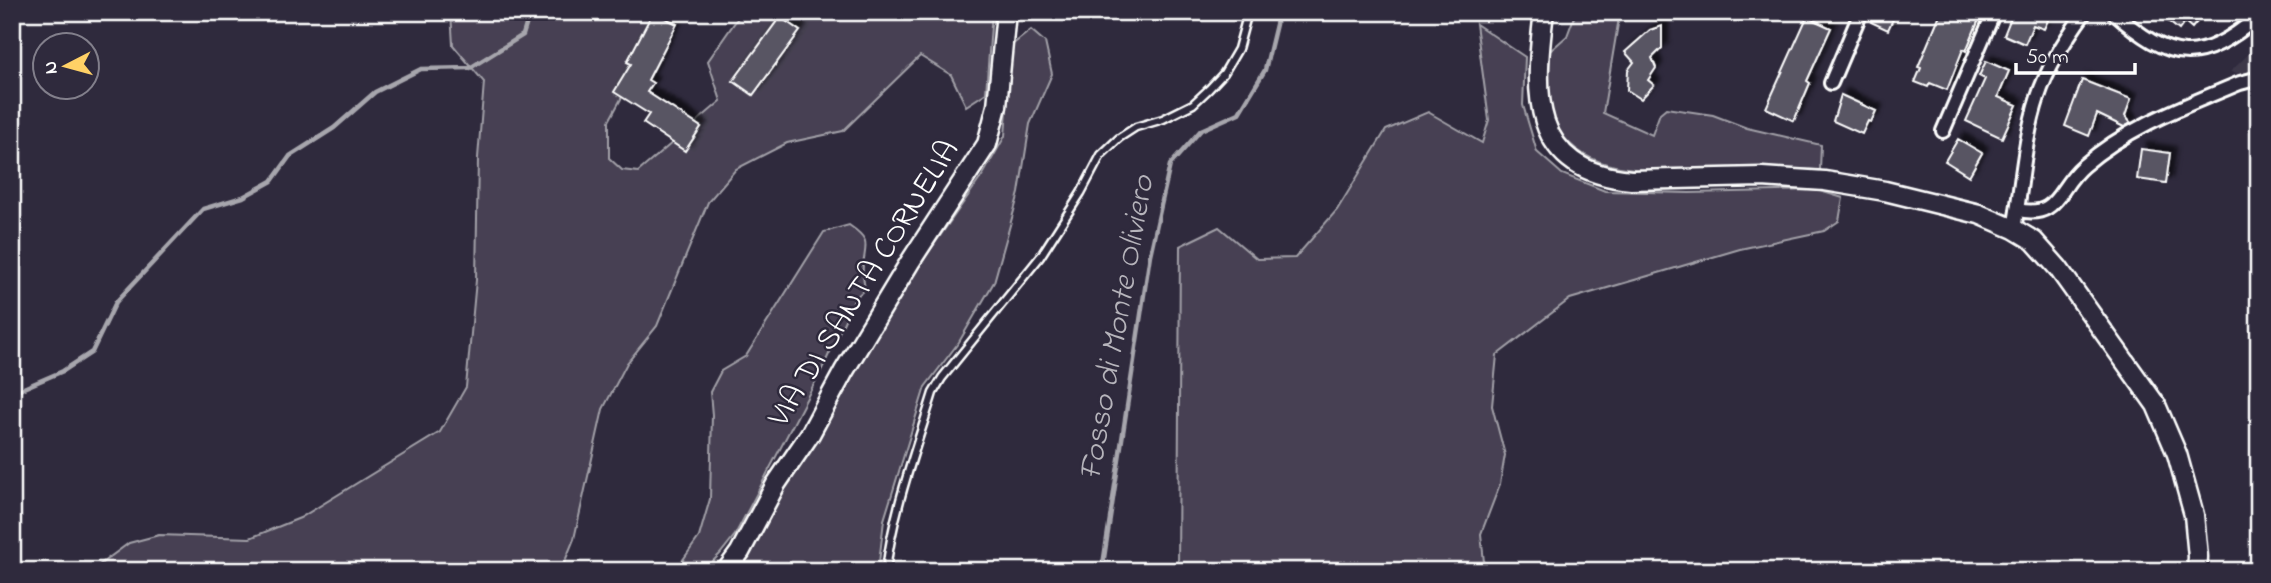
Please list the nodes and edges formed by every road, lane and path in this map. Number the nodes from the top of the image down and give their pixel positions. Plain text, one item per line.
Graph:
1 (1006, 12) edge
2 (1248, 12) edge
3 (1544, 12) edge
4 (1861, 12) edge
5 (1994, 12) edge
6 (2085, 12) edge
7 (2113, 12) edge
8 (2259, 16) edge
9 (2259, 78) edge
10 (1830, 83) dead end
11 (1943, 131) dead end
12 (2018, 210) junction
13 (2014, 229) junction
14 (726, 571) edge
15 (886, 571) edge
16 (2197, 571) edge

1 - 14 street, VIA DI SANTA CORNELIA
2 - 15 lane
3 - 13 street
4 - 10 street
5 - 11 street
6 - 12 street
7 - 8 street
9 - 12 street
12 - 13 street
13 - 16 street

